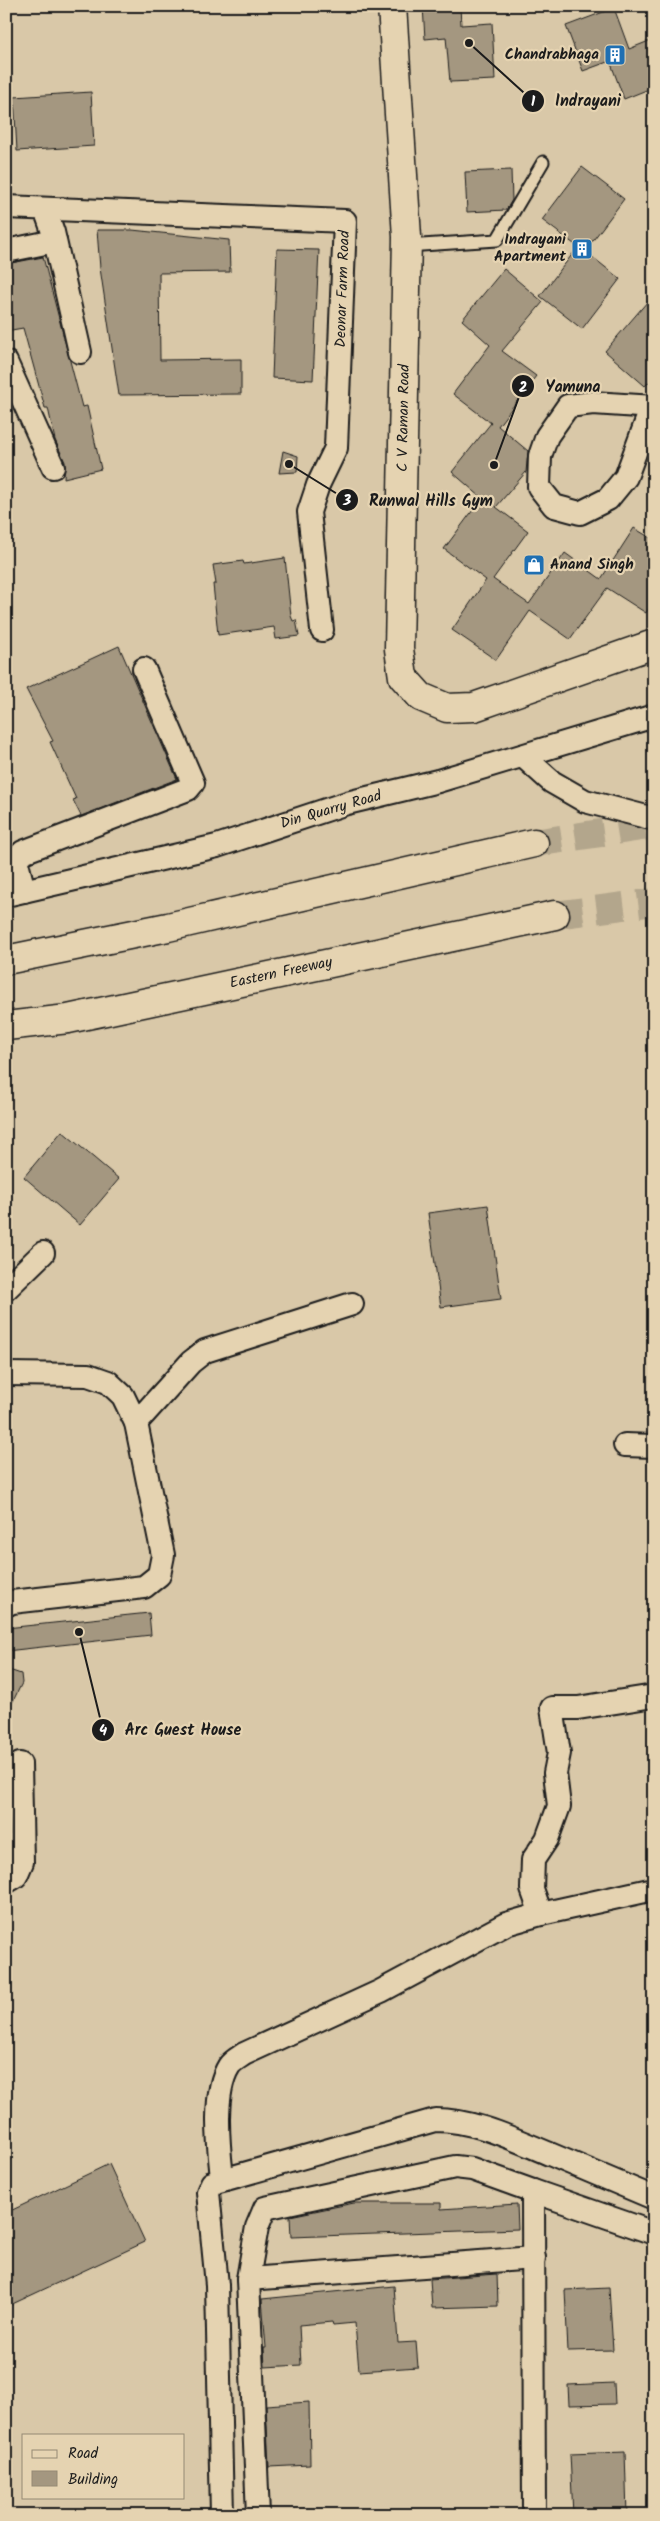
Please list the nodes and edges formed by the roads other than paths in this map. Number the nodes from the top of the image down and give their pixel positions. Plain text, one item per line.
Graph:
1 (392, 6) edge
2 (543, 162) dead end
3 (6, 207) edge
4 (45, 209) junction
5 (55, 241) junction
6 (407, 246) junction
7 (6, 251) edge
8 (80, 352) dead end
9 (6, 362) edge
10 (652, 408) edge
11 (53, 467) dead end
12 (322, 630) dead end
13 (654, 644) edge
14 (144, 669) dead end
15 (654, 716) edge
16 (523, 756) junction
17 (654, 819) edge
18 (534, 843) tunnel mouth
19 (15, 893) edge
20 (555, 915) tunnel mouth
21 (6, 960) edge
22 (6, 1026) edge
23 (42, 1253) dead end
24 (6, 1289) edge
25 (352, 1304) dead end
26 (6, 1374) edge
27 (136, 1423) junction
28 (625, 1445) dead end
29 (654, 1446) edge
30 (6, 1605) edge
31 (654, 1696) edge
32 (20, 1764) dead end
33 (6, 1882) edge
34 (654, 1889) edge
35 (541, 1914) junction
36 (222, 2178) junction
37 (533, 2191) junction
38 (654, 2198) edge
39 (654, 2233) edge
40 (534, 2258) junction
41 (248, 2279) junction
42 (222, 2515) edge
43 (258, 2515) edge
44 (534, 2515) edge

1 - 6 main road, C V Raman Road
2 - 6 lane
3 - 4 street, Deonar Farm Road
4 - 5 street
4 - 12 street, Deonar Farm Road
5 - 7 street
5 - 8 street
6 - 13 main road, C V Raman Road
9 - 11 street
10 - 10 street
14 - 19 street
15 - 16 street, Din Quarry Road
16 - 17 street
16 - 19 street, Din Quarry Road
18 - 21 main road
20 - 22 main road, Eastern Freeway
23 - 24 street
25 - 27 street
26 - 27 street
27 - 30 street
28 - 29 street
31 - 35 street
32 - 33 street
34 - 35 street
35 - 36 street
36 - 38 street
36 - 42 street
37 - 39 street
37 - 40 street
37 - 41 street
40 - 41 street
40 - 44 street
41 - 43 street

